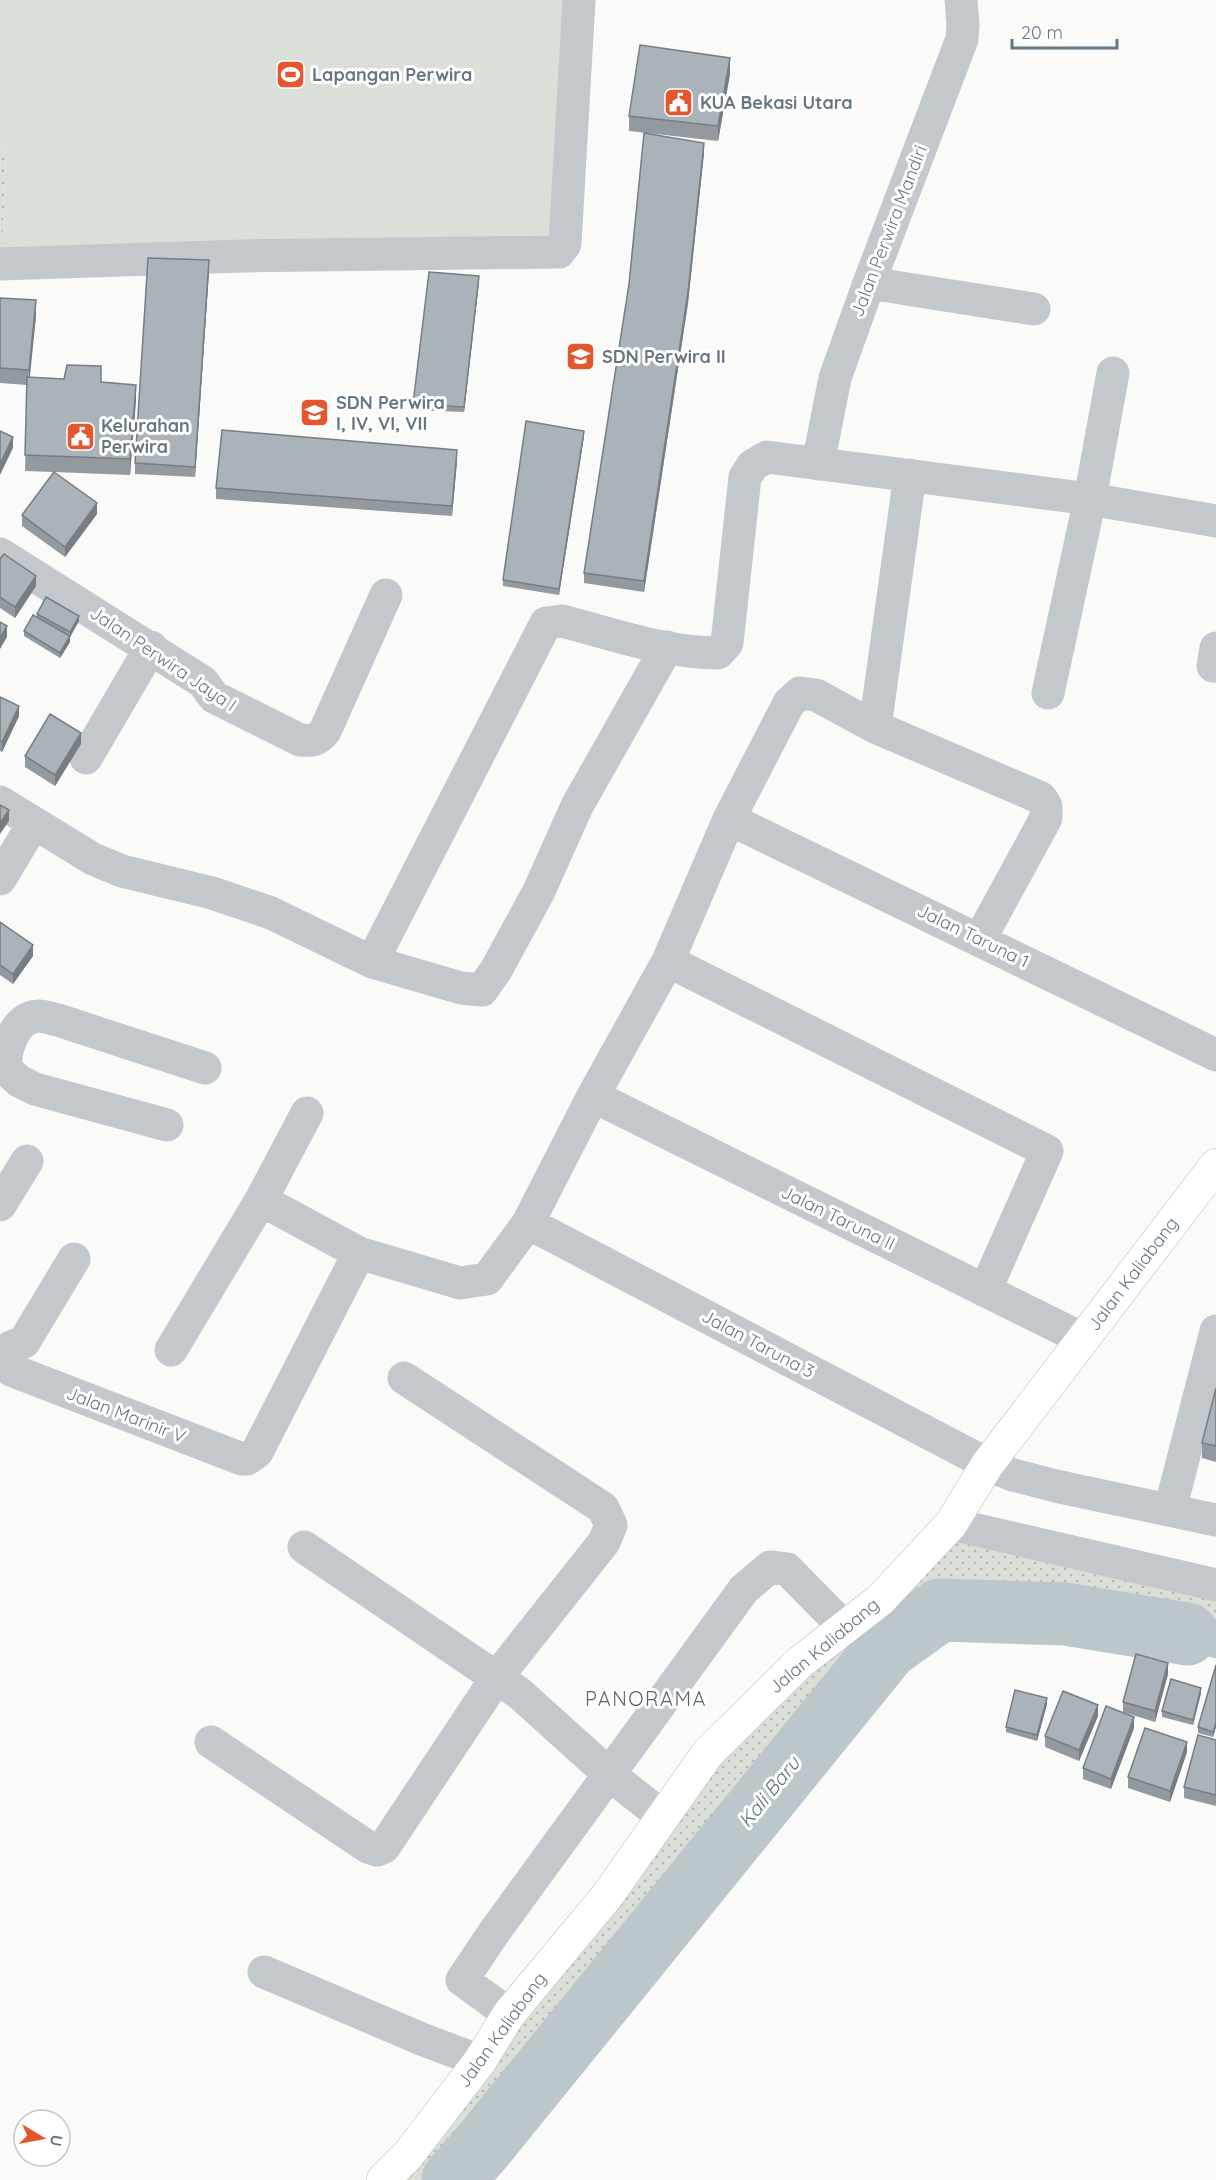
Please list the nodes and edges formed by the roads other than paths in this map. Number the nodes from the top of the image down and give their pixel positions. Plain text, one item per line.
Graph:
1 (579, 0) edge
2 (961, 0) edge
3 (0, 264) edge
4 (869, 283) junction
5 (1034, 309) dead end
6 (1113, 373) dead end
7 (818, 464) junction
8 (910, 475) junction
9 (1090, 499) junction
10 (1216, 521) edge
11 (0, 554) edge
12 (387, 595) dead end
13 (151, 647) junction
14 (667, 647) junction
15 (1048, 693) dead end
16 (875, 727) junction
17 (86, 758) dead end
18 (0, 802) edge
19 (729, 819) junction
20 (33, 824) junction
21 (0, 879) edge
22 (980, 939) junction
23 (668, 961) junction
24 (372, 962) junction
25 (6, 1030) edge
26 (1216, 1055) edge
27 (205, 1068) dead end
28 (593, 1096) junction
29 (307, 1113) dead end
30 (167, 1125) dead end
31 (27, 1161) dead end
32 (1216, 1164) edge
33 (261, 1200) junction
34 (0, 1205) edge
35 (528, 1223) junction
36 (359, 1253) junction
37 (74, 1259) dead end
38 (985, 1291) junction
39 (1216, 1331) edge
40 (1083, 1339) junction
41 (171, 1350) dead end
42 (6, 1363) edge
43 (404, 1378) dead end
44 (987, 1465) junction
45 (1170, 1510) junction
46 (1216, 1520) edge
47 (951, 1524) junction
48 (304, 1547) dead end
49 (1216, 1585) edge
50 (845, 1628) junction
51 (497, 1677) junction
52 (211, 1742) dead end
53 (610, 1775) junction
54 (662, 1816) junction
55 (264, 1972) dead end
56 (509, 2014) junction
57 (480, 2061) junction
58 (383, 2180) edge

1 - 3 street
2 - 4 street, Jalan Perwira Mandiri
4 - 5 street
4 - 7 street, Jalan Perwira Mandiri
6 - 9 street
7 - 8 street
7 - 14 street
8 - 9 street
8 - 16 street
9 - 10 street
9 - 15 street
11 - 13 street, Jalan Perwira Jaya I
12 - 13 street, Jalan Perwira Jaya I
13 - 17 street
14 - 24 street
14 - 24 street
16 - 19 street
16 - 22 street
18 - 20 street
19 - 22 street, Jalan Taruna 1
19 - 23 street
20 - 21 street
20 - 24 street
22 - 26 street, Jalan Taruna 1
23 - 28 street
23 - 38 street
25 - 27 street
25 - 30 street
28 - 35 street
28 - 38 street, Jalan Taruna II
29 - 33 street
31 - 34 street
32 - 40 main road, Jalan Kaliabang
33 - 36 street
33 - 41 street
35 - 36 street
35 - 44 street, Jalan Taruna 3
36 - 42 street, Jalan Marinir V
37 - 42 street
38 - 40 street, Jalan Taruna II
39 - 45 street
40 - 44 main road, Jalan Kaliabang
43 - 51 street
44 - 45 street, Jalan Taruna 3
44 - 47 main road, Jalan Kaliabang
45 - 46 street, Jalan Taruna 3
47 - 49 street
47 - 50 main road, Jalan Kaliabang
48 - 51 street
50 - 53 street
50 - 54 main road, Jalan Kaliabang
51 - 52 street
51 - 53 street
53 - 54 street
53 - 56 street
54 - 56 main road, Jalan Kaliabang
55 - 57 street
56 - 57 main road, Jalan Kaliabang
57 - 58 main road, Jalan Kaliabang

